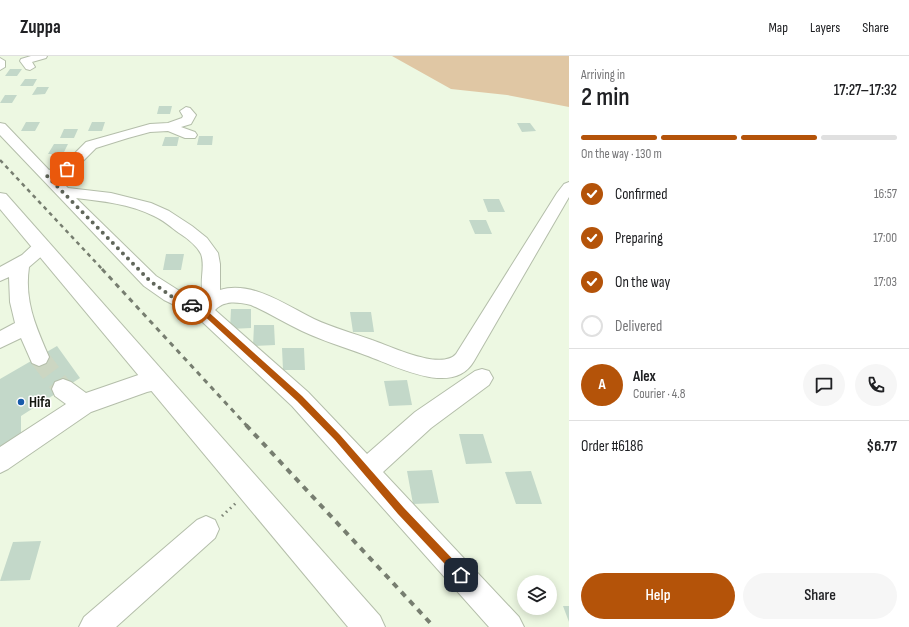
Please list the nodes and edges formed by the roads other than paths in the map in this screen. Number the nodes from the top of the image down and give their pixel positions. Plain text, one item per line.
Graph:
1 (42, 56) edge
2 (0, 61) edge
3 (0, 66) edge
4 (30, 67) dead end
5 (186, 111) dead end
6 (0, 127) edge
7 (169, 127) junction
8 (190, 135) dead end
9 (47, 176) junction
10 (569, 187) edge
11 (64, 192) junction
12 (0, 198) edge
13 (42, 246) junction
14 (20, 266) junction
15 (0, 274) edge
16 (208, 304) junction
17 (27, 326) junction
18 (0, 340) edge
19 (39, 357) tunnel mouth
20 (482, 378) dead end
21 (156, 381) junction
22 (63, 389) tunnel mouth
23 (84, 404) junction
24 (0, 461) edge
25 (366, 471) junction
26 (206, 529) road end
27 (94, 627) edge
28 (369, 627) edge
29 (509, 627) edge

1 - 4 street
2 - 3 street
5 - 7 street
6 - 9 street
7 - 8 street
7 - 9 street
9 - 11 street
10 - 16 street
11 - 16 street
11 - 16 street
12 - 13 main road
13 - 14 street
13 - 21 main road
14 - 15 street
14 - 17 street
16 - 25 street
17 - 18 street
17 - 19 street
20 - 25 street
21 - 23 street
21 - 28 main road
22 - 23 street
23 - 24 street
25 - 29 street
26 - 27 street

